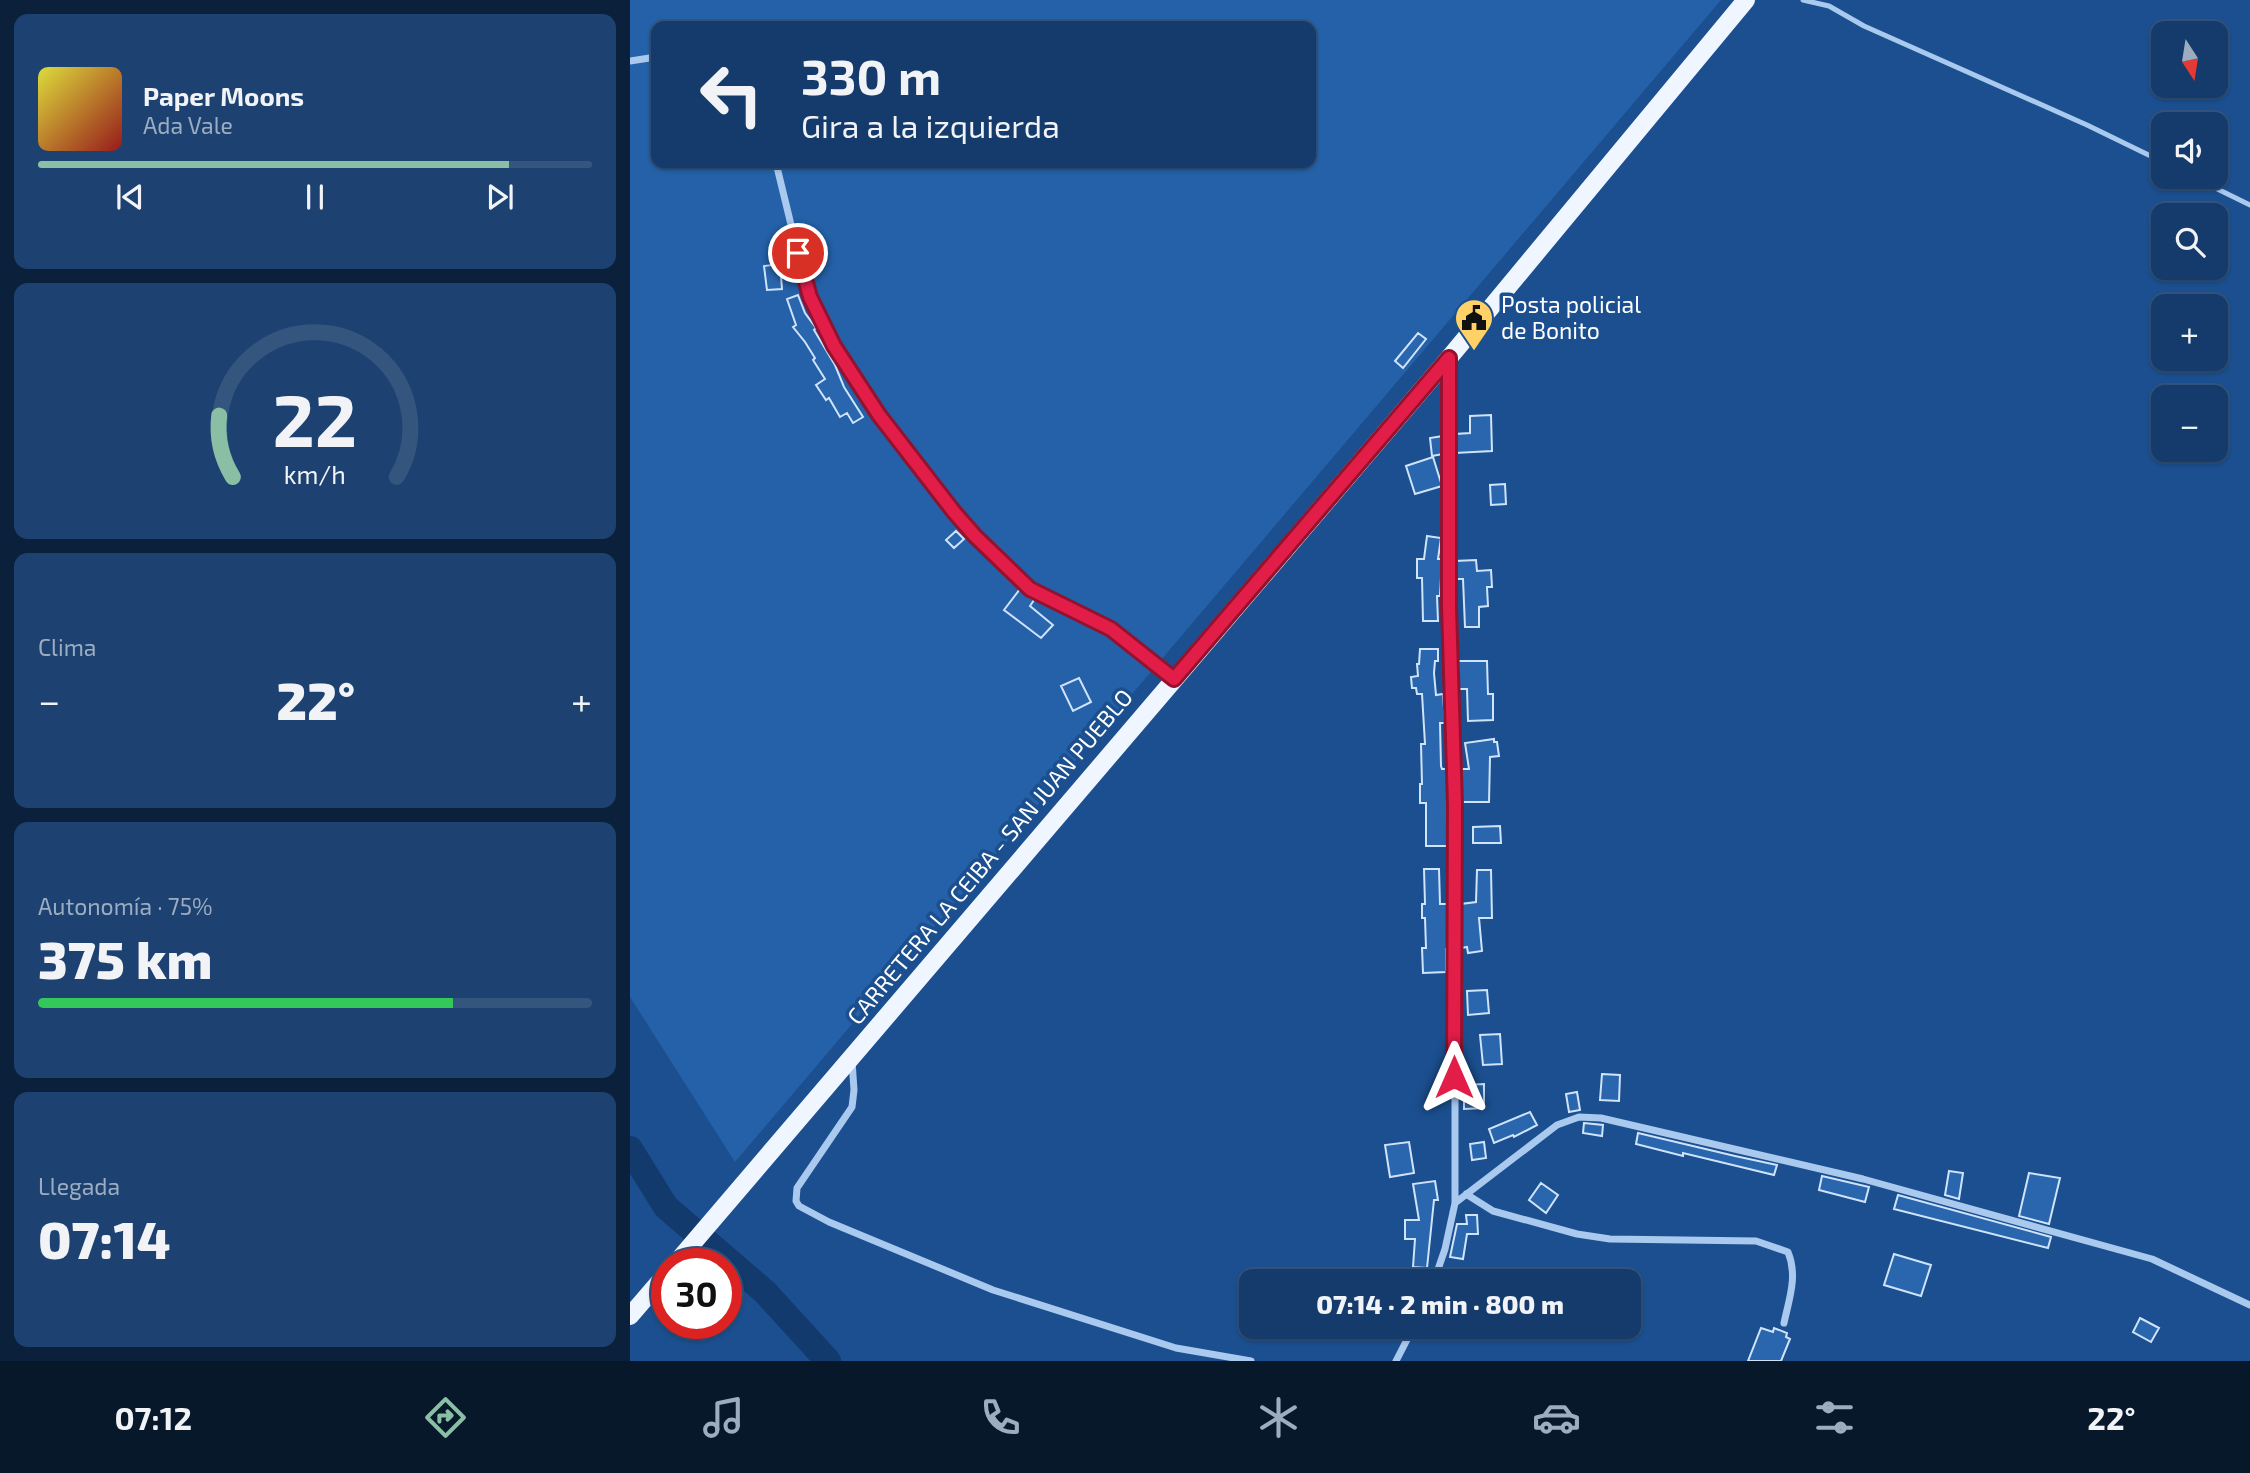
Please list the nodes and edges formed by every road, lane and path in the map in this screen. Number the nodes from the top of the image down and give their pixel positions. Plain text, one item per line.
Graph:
1 (1746, 0) edge
2 (1803, 0) edge
3 (651, 58) edge
4 (630, 61) edge
5 (2151, 156) edge
6 (777, 168) edge
7 (2217, 189) edge
8 (2250, 205) edge
9 (1449, 358) junction
10 (1174, 679) junction
11 (852, 1057) junction
12 (1466, 1194) junction
13 (1455, 1203) junction
14 (689, 1248) edge
15 (1438, 1269) edge
16 (651, 1291) edge
17 (2250, 1305) edge
18 (634, 1311) edge
19 (1784, 1323) dead end
20 (1407, 1339) edge
21 (1251, 1361) edge
22 (1396, 1361) edge

1 - 9 main road, CARRETERA LA CEIBA - SAN JUAN PUEBLO
2 - 5 lane
3 - 4 street
6 - 10 street
7 - 8 lane
9 - 10 main road, CARRETERA LA CEIBA - SAN JUAN PUEBLO
9 - 13 street
10 - 11 main road, CARRETERA LA CEIBA - SAN JUAN PUEBLO
11 - 14 main road, CARRETERA LA CEIBA - SAN JUAN PUEBLO
11 - 21 street
12 - 13 street
12 - 17 street
12 - 19 street
13 - 15 street
16 - 18 main road
20 - 22 street

